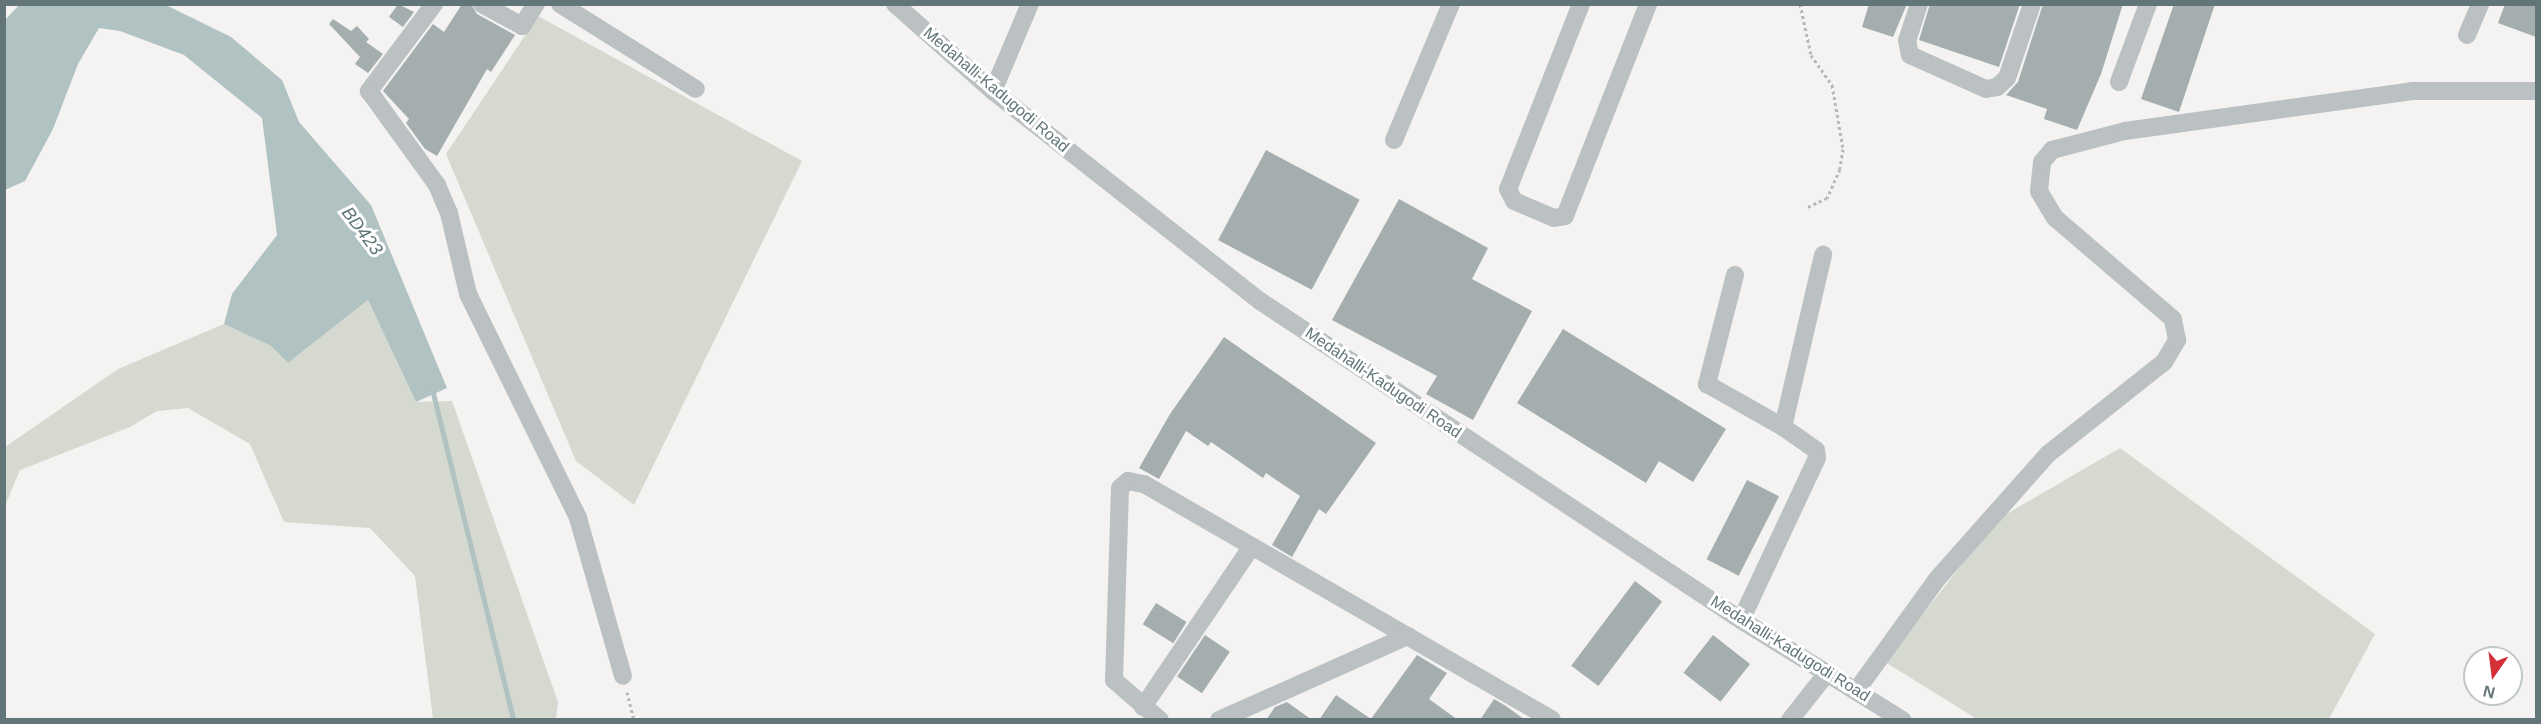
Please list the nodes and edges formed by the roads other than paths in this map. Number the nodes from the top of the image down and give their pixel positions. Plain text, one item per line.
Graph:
1 (434, 4) edge
2 (482, 4) edge
3 (536, 4) edge
4 (560, 4) edge
5 (895, 4) edge
6 (1030, 4) edge
7 (1450, 4) edge
8 (1581, 4) edge
9 (1648, 4) edge
10 (1919, 4) edge
11 (2032, 4) edge
12 (2148, 4) edge
13 (2480, 4) edge
14 (2467, 35) dead end
15 (2118, 82) dead end
16 (696, 89) dead end
17 (993, 91) junction
18 (2536, 91) edge
19 (1394, 140) dead end
20 (1823, 255) dead end
21 (1735, 275) dead end
22 (1782, 427) junction
23 (1252, 546) junction
24 (1741, 620) junction
25 (1408, 636) junction
26 (1827, 673) junction
27 (623, 676) road end
28 (1856, 691) junction
29 (1143, 707) junction
30 (1160, 720) edge
31 (1219, 720) edge
32 (1552, 720) edge
33 (1790, 720) edge
34 (1902, 720) edge

1 - 27 street
2 - 3 street
4 - 16 street
5 - 17 street, Medahalli-Kadugodi Road
6 - 17 street
7 - 19 street
8 - 9 street
10 - 11 street
12 - 15 street
13 - 14 street
17 - 24 street, Medahalli-Kadugodi Road
18 - 28 street
20 - 22 street
21 - 22 street
22 - 24 street
23 - 25 street
23 - 29 street
23 - 29 street
24 - 26 street, Medahalli-Kadugodi Road
25 - 31 street
25 - 32 street
26 - 28 street, Medahalli-Kadugodi Road
26 - 33 street
28 - 34 street, Medahalli-Kadugodi Road
29 - 30 street

